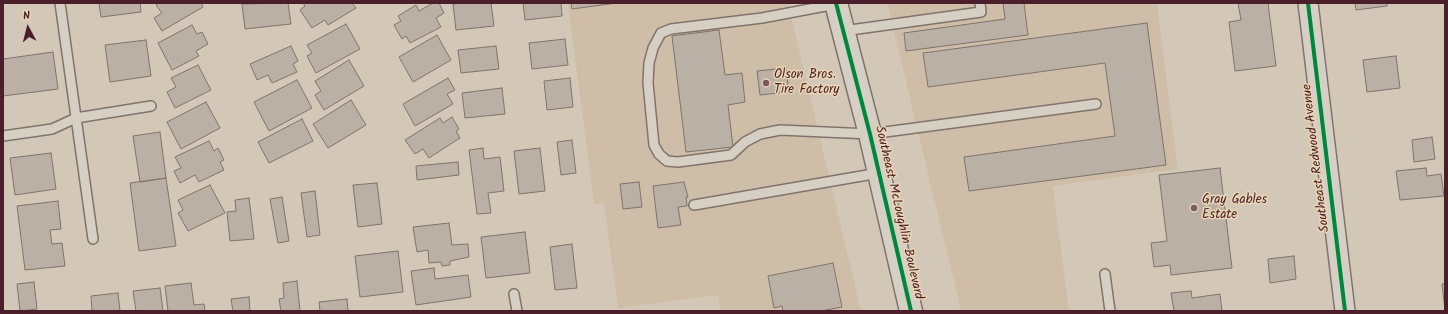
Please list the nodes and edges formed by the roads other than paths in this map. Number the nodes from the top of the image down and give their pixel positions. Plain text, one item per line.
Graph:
1 (60, 3) edge
2 (980, 3) edge
3 (1308, 3) edge
4 (836, 4) edge
5 (843, 30) junction
6 (1096, 104) dead end
7 (151, 106) dead end
8 (76, 118) junction
9 (870, 134) junction
10 (3, 136) edge
11 (879, 173) junction
12 (694, 205) dead end
13 (93, 239) dead end
14 (1105, 274) dead end
15 (514, 294) dead end
16 (517, 311) edge
17 (911, 311) edge
18 (1110, 311) edge
19 (1345, 311) edge

1 - 8 lane
2 - 5 lane
3 - 19 street, Southeast Redwood Avenue
4 - 5 main road, Southeast McLoughlin Boulevard
4 - 9 lane
5 - 9 main road, Southeast McLoughlin Boulevard
6 - 9 lane
7 - 8 lane
8 - 10 lane
8 - 13 lane
9 - 11 main road, Southeast McLoughlin Boulevard
11 - 12 lane
11 - 17 main road, Southeast McLoughlin Boulevard
14 - 18 lane
15 - 16 lane

